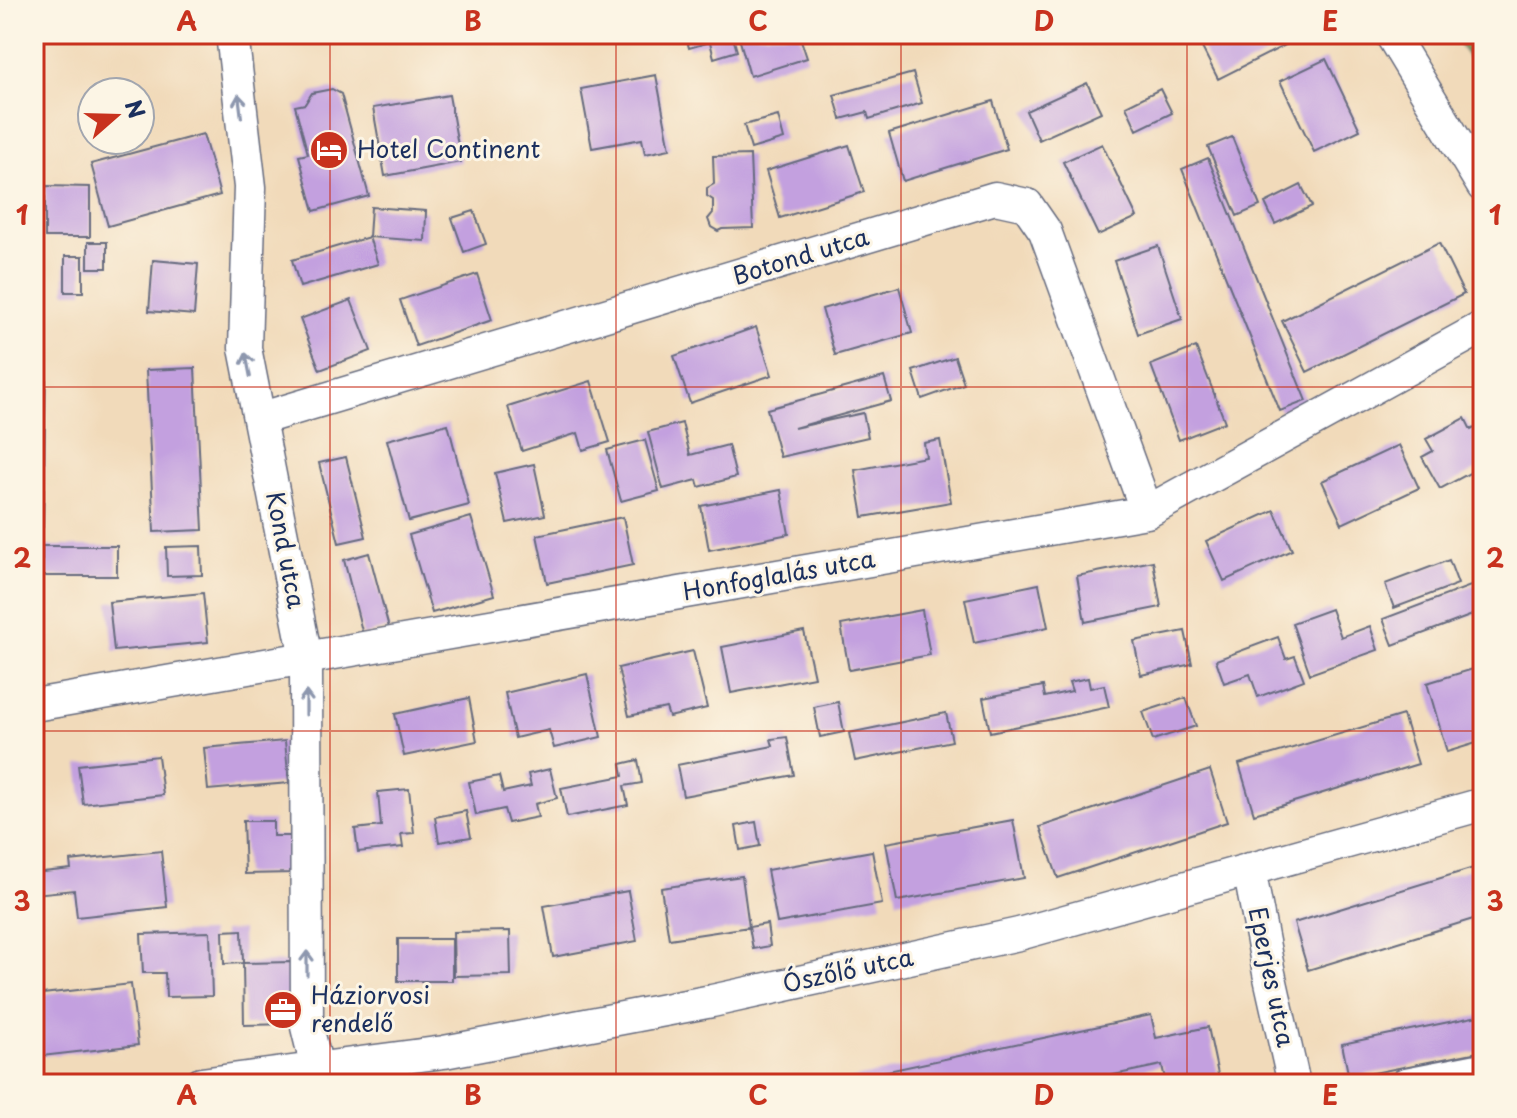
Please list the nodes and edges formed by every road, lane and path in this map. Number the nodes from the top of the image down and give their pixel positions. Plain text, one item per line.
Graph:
1 (232, 34) edge
2 (1391, 34) edge
3 (1483, 186) edge
4 (1483, 327) edge
5 (259, 419) junction
6 (1147, 512) junction
7 (306, 658) junction
8 (34, 705) edge
9 (1483, 804) edge
10 (1249, 869) junction
11 (1483, 1069) edge
12 (320, 1076) edge
13 (201, 1084) edge
14 (1294, 1084) edge
15 (1406, 1084) edge

5 -> 1 street, Kond utca
2 - 3 street
4 - 6 street, Honfoglalás utca
5 - 6 street, Botond utca
5 - 7 street, Kond utca
6 - 7 street, Honfoglalás utca
7 - 8 street, Honfoglalás utca
12 -> 7 street, Kond utca
9 - 10 street, Ószőlő utca
10 - 12 street, Ószőlő utca
10 - 14 street, Eperjes utca
11 - 15 street
12 - 13 street, Ószőlő utca

